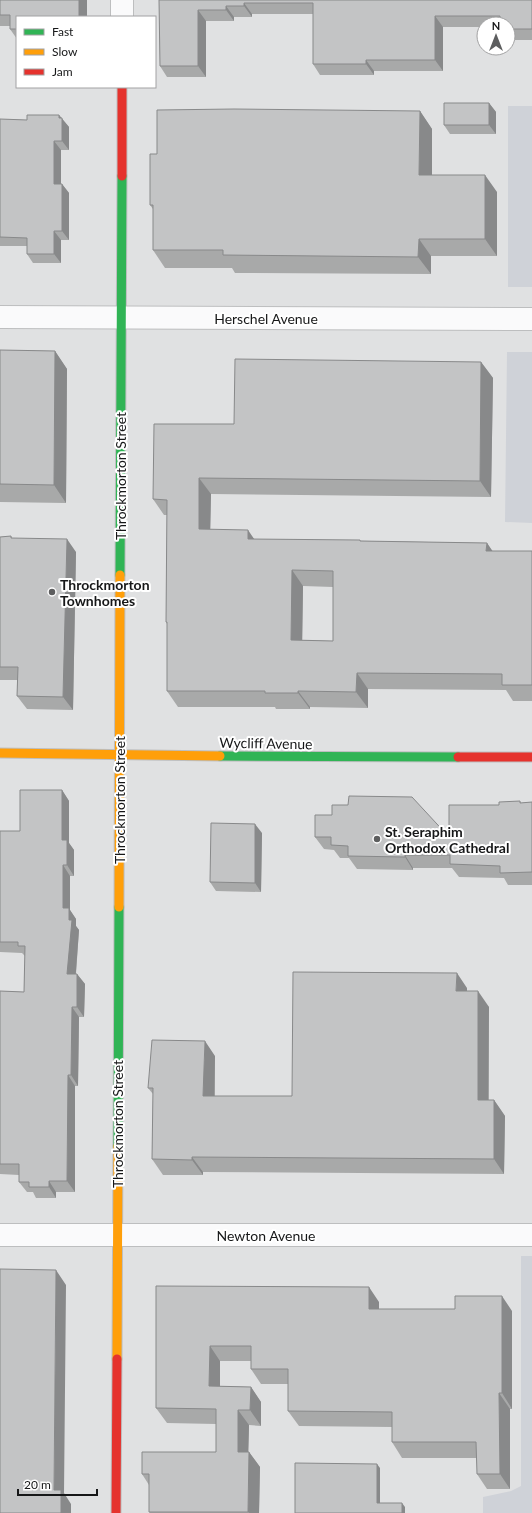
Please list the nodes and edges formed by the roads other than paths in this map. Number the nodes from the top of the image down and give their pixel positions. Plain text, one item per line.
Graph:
1 (122, 0) edge
2 (122, 16) edge
3 (122, 88) edge
4 (0, 317) edge
5 (121, 317) junction
6 (532, 319) edge
7 (0, 753) edge
8 (119, 754) junction
9 (532, 757) edge
10 (0, 1235) edge
11 (532, 1235) edge
12 (117, 1236) junction
13 (116, 1513) edge

1 - 2 street
3 - 5 street, Throckmorton Street
4 - 5 street, Herschel Avenue
5 - 6 street, Herschel Avenue
5 - 8 street, Throckmorton Street
7 - 8 street, Wycliff Avenue
8 - 9 street, Wycliff Avenue
8 - 12 street, Throckmorton Street
10 - 12 street, Newton Avenue
11 - 12 street, Newton Avenue
12 - 13 street, Throckmorton Street

